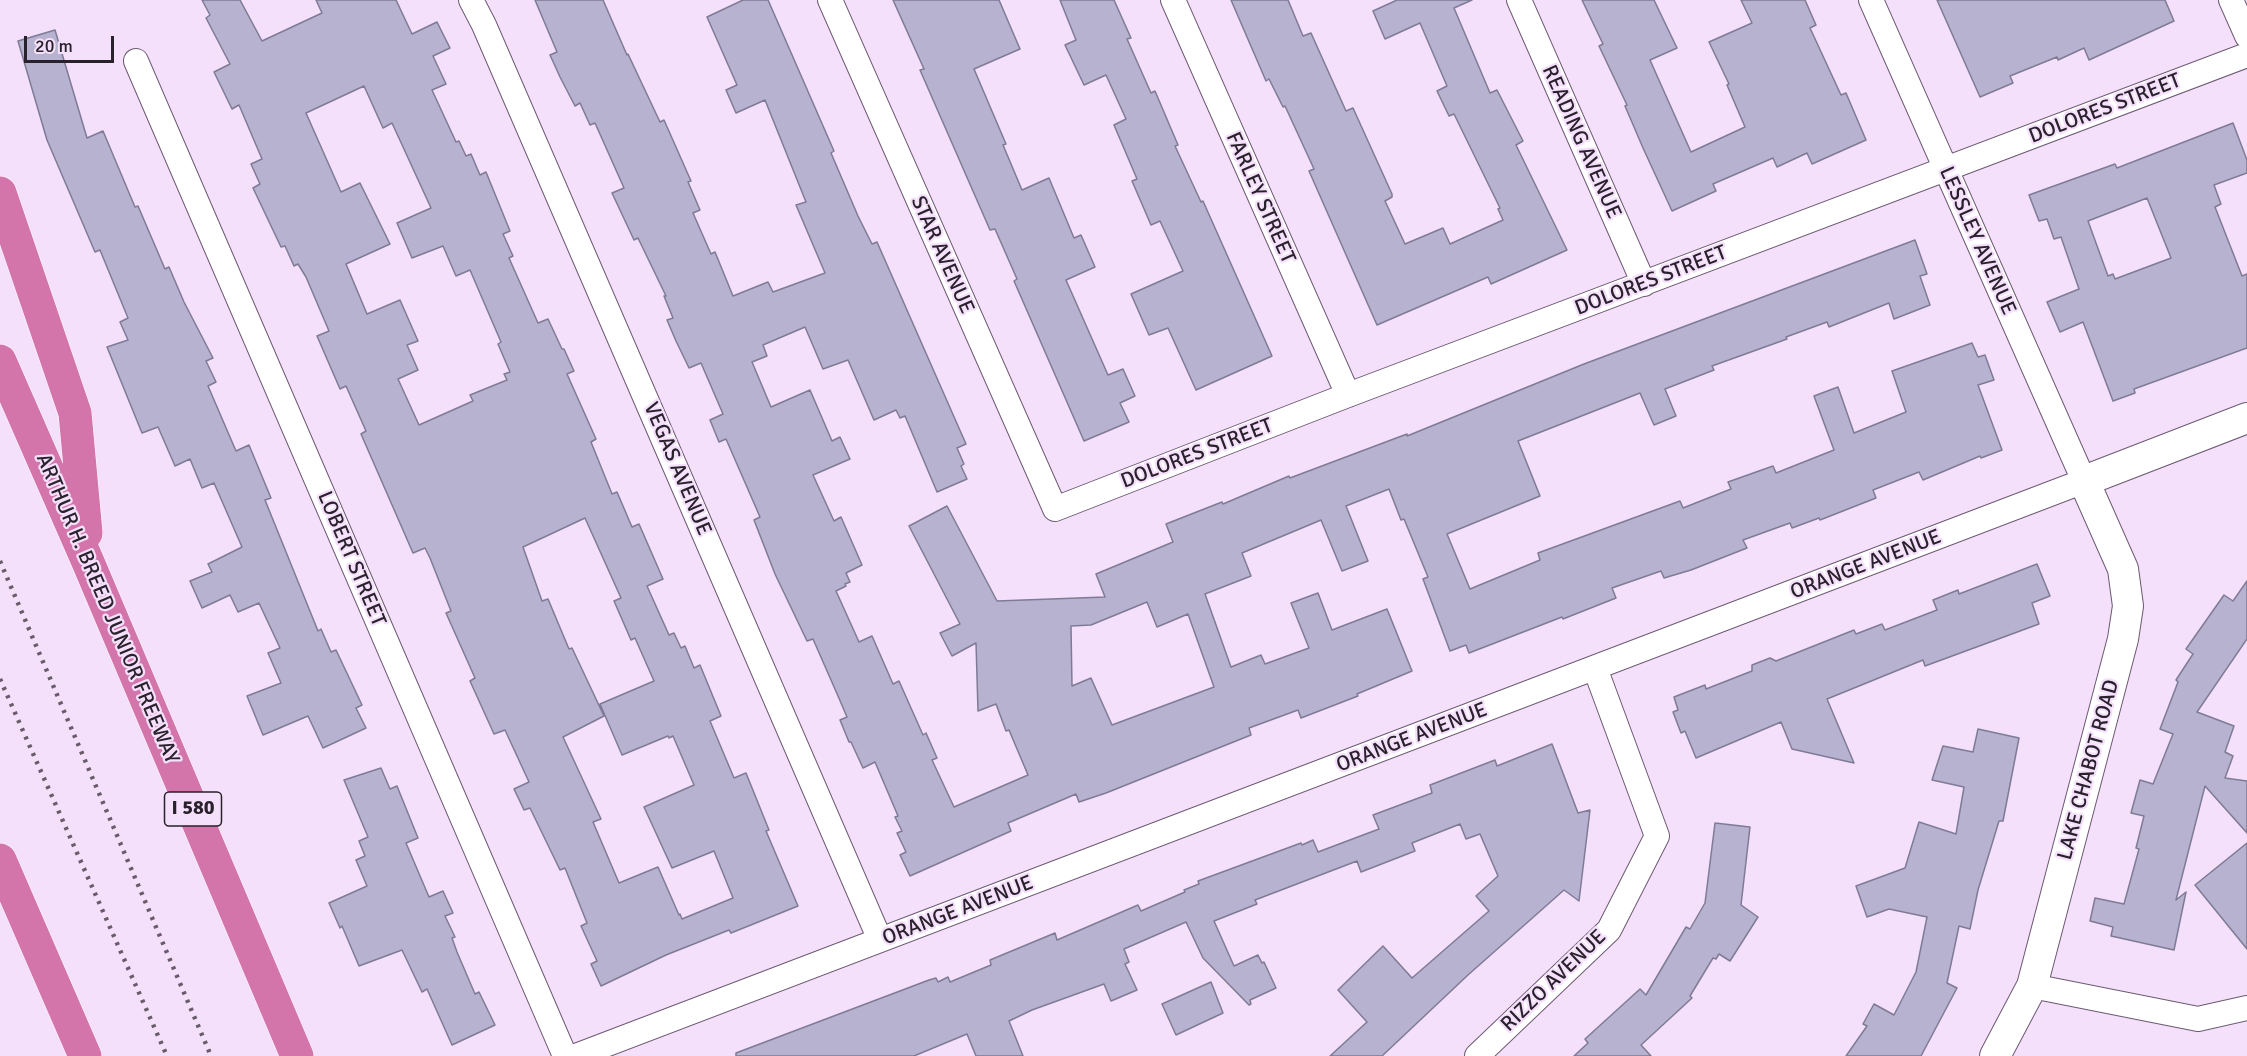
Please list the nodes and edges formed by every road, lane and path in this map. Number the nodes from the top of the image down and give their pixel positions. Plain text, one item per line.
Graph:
1 (471, 0) edge
2 (830, 0) edge
3 (1173, 0) edge
4 (1519, 0) edge
5 (1871, 0) edge
6 (2231, 0) edge
7 (2247, 36) edge
8 (2247, 55) edge
9 (136, 62) dead end
10 (1946, 170) junction
11 (0, 193) edge
12 (1644, 284) junction
13 (0, 361) edge
14 (1348, 395) junction
15 (2247, 418) edge
16 (2084, 481) junction
17 (1055, 509) joint
18 (88, 561) junction
19 (1596, 668) junction
20 (0, 860) edge
21 (7, 879) edge
22 (880, 940) junction
23 (2032, 986) junction
24 (2247, 1008) edge
25 (86, 1056) edge
26 (297, 1056) edge
27 (566, 1056) edge
28 (576, 1056) edge
29 (1477, 1056) edge
30 (1995, 1056) edge

1 - 22 street, VEGAS AVENUE
2 - 17 street, STAR AVENUE
3 - 14 street, FARLEY STREET
4 - 12 street, READING AVENUE
5 - 10 street, LESSLEY AVENUE
6 - 7 street
8 - 10 street, DOLORES STREET
9 - 27 street, LOBERT STREET
10 - 12 street, DOLORES STREET
10 - 16 street, LESSLEY AVENUE
11 - 18 highway
12 - 14 street, DOLORES STREET
13 - 18 highway, ARTHUR H. BREED JUNIOR FREEWAY / I 580
14 - 17 street, DOLORES STREET
15 - 16 street, ORANGE AVENUE
16 - 19 street, ORANGE AVENUE
16 - 23 street, LAKE CHABOT ROAD
18 - 26 highway, ARTHUR H. BREED JUNIOR FREEWAY / I 580
19 - 22 street, ORANGE AVENUE
19 - 29 street, RIZZO AVENUE
20 - 21 highway
21 - 25 highway
22 - 28 street, ORANGE AVENUE
23 - 24 street
23 - 30 street, LAKE CHABOT ROAD

